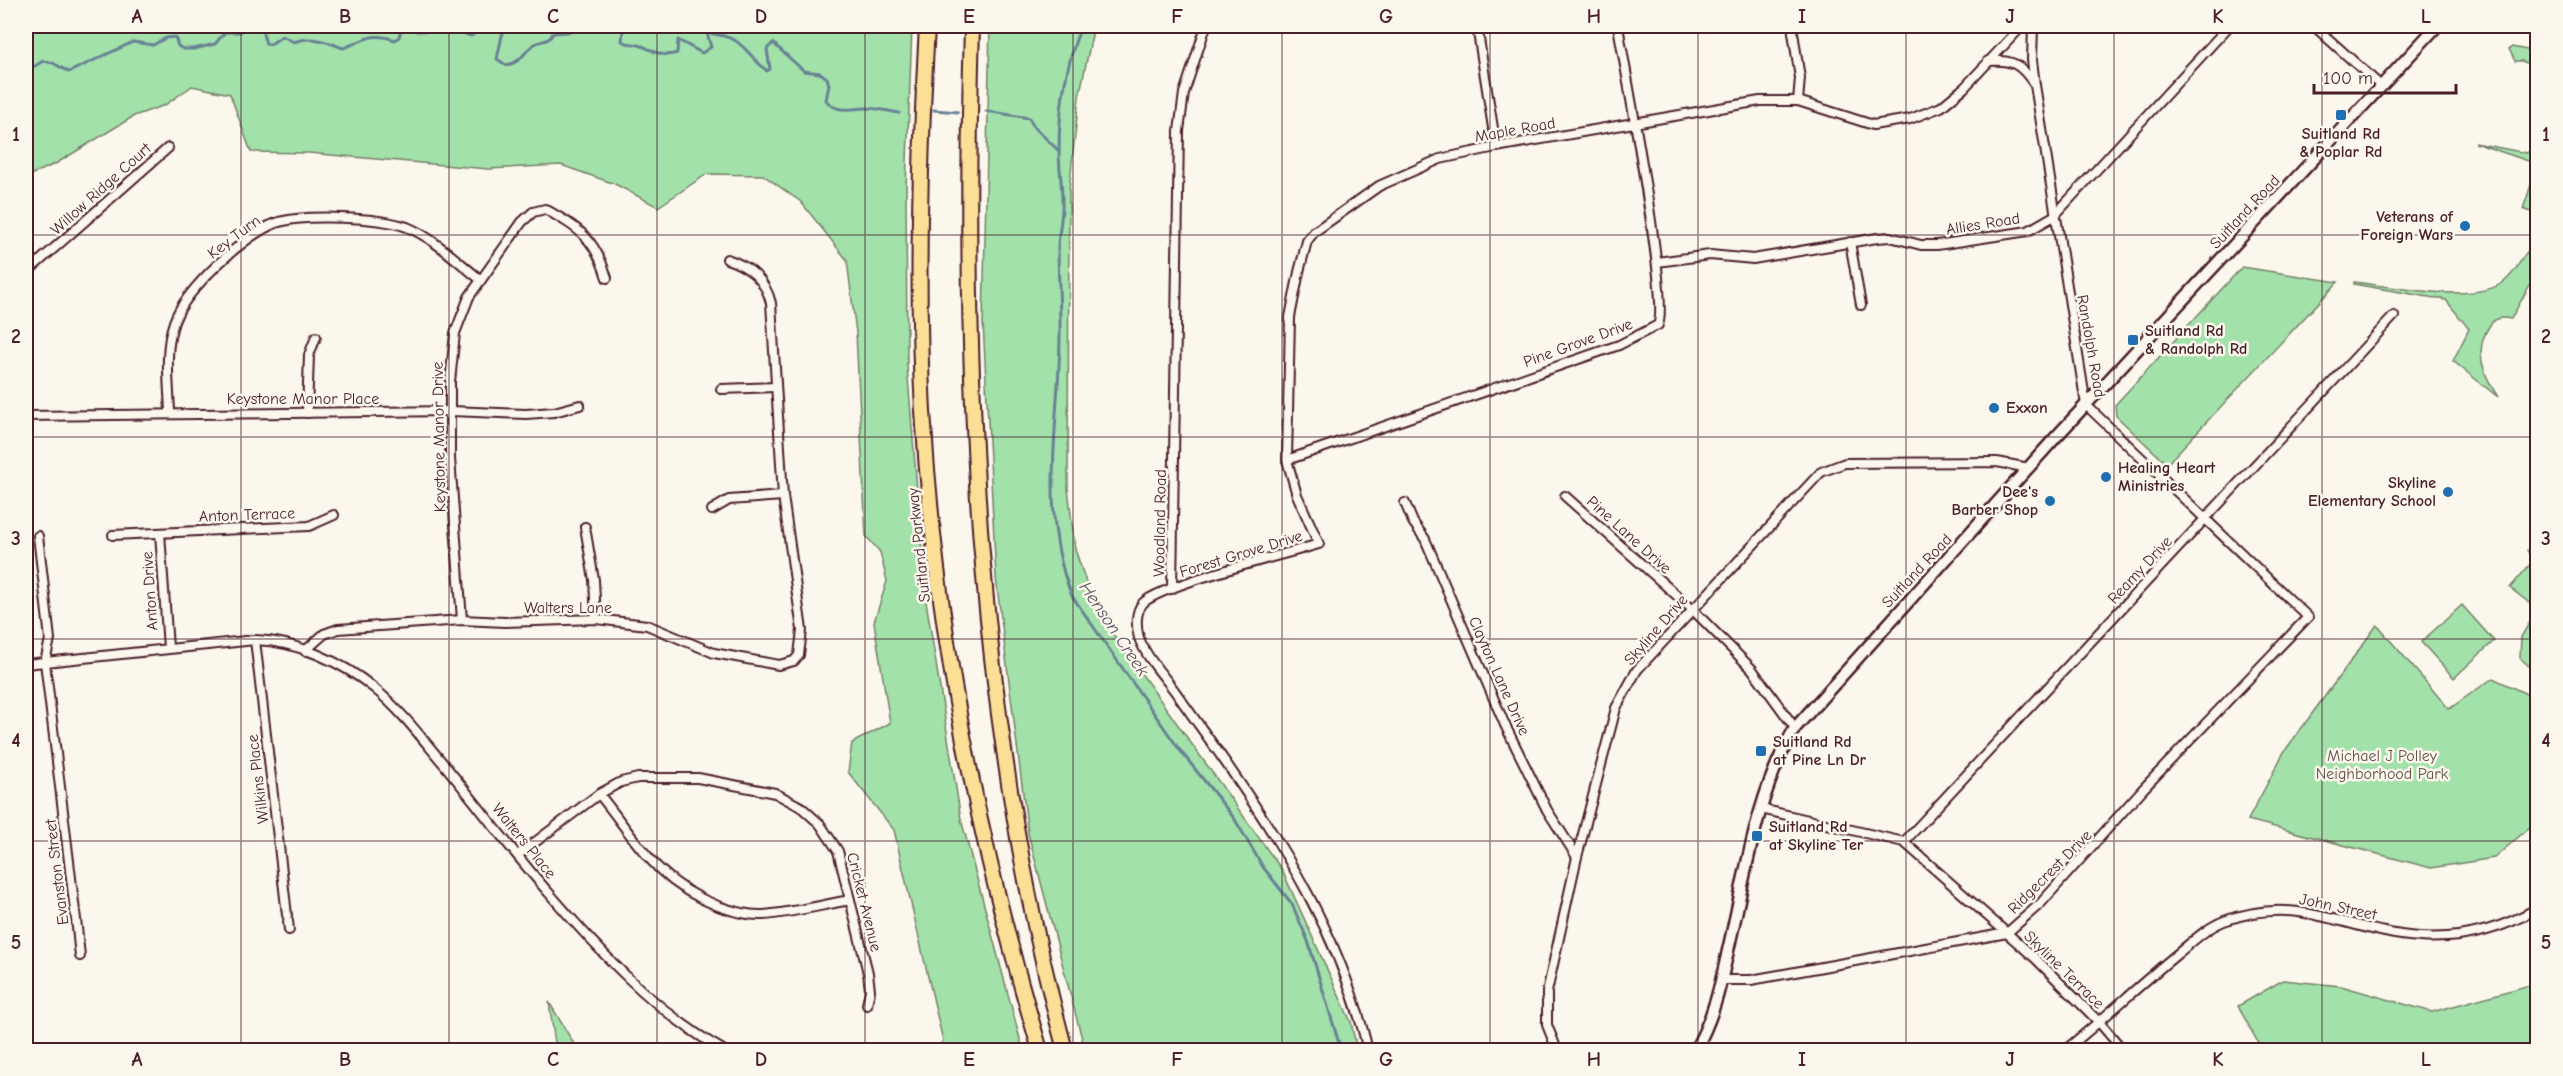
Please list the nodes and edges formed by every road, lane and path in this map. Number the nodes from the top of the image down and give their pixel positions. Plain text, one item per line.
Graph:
1 (927, 26) edge
2 (972, 26) edge
3 (1206, 26) edge
4 (1477, 26) edge
5 (1618, 26) edge
6 (1792, 26) edge
7 (2022, 26) edge
8 (2033, 26) edge
9 (2229, 26) edge
10 (2314, 26) edge
11 (2437, 26) edge
12 (1988, 62) junction
13 (2035, 85) junction
14 (2382, 87) junction
15 (1798, 101) junction
16 (1633, 124) junction
17 (1496, 147) junction
18 (168, 148) dead end
19 (2054, 216) junction
20 (1850, 242) junction
21 (728, 259) dead end
22 (1657, 262) junction
23 (26, 273) edge
24 (607, 278) dead end
25 (481, 280) junction
26 (1861, 305) dead end
27 (2394, 316) dead end
28 (316, 337) dead end
29 (776, 387) junction
30 (721, 389) dead end
31 (580, 405) dead end
32 (2086, 405) junction
33 (452, 411) junction
34 (170, 412) junction
35 (307, 413) junction
36 (26, 416) edge
37 (1287, 460) junction
38 (2029, 468) junction
39 (783, 496) junction
40 (1565, 496) dead end
41 (1405, 503) dead end
42 (711, 510) dead end
43 (334, 515) dead end
44 (2204, 520) junction
45 (585, 527) dead end
46 (160, 533) junction
47 (113, 535) dead end
48 (38, 536) dead end
49 (1319, 544) joint
50 (1172, 588) junction
51 (1692, 609) junction
52 (2308, 617) joint
53 (596, 619) junction
54 (462, 620) junction
55 (255, 640) junction
56 (168, 648) junction
57 (305, 651) junction
58 (45, 662) junction
59 (26, 664) edge
60 (1795, 728) junction
61 (598, 794) junction
62 (1761, 809) junction
63 (1904, 842) junction
64 (518, 855) junction
65 (1577, 857) junction
66 (850, 900) junction
67 (2538, 908) edge
68 (288, 922) dead end
69 (2007, 933) junction
70 (80, 956) dead end
71 (1722, 980) junction
72 (867, 1005) dead end
73 (2099, 1022) junction
74 (723, 1050) edge
75 (1040, 1050) edge
76 (1065, 1050) edge
77 (1368, 1050) edge
78 (1557, 1050) edge
79 (1695, 1050) edge
80 (2065, 1050) edge
81 (2123, 1050) edge

1 - 75 highway, Suitland Parkway
2 - 76 highway
3 - 50 street, Woodland Road
4 - 17 street
5 - 16 street, Pine Grove Drive
6 - 15 street
7 - 12 street, Maple Road
8 - 13 street, Randolph Road
9 - 19 street, Allies Road
10 - 14 street
11 - 14 main road, Suitland Road
12 - 13 street
12 - 15 street, Maple Road
13 - 19 street, Randolph Road
14 - 32 main road, Suitland Road
15 - 16 street, Maple Road
16 - 17 street, Maple Road
16 - 22 street, Pine Grove Drive
17 - 37 street, Maple Road
18 - 23 street, Willow Ridge Court
19 - 20 street, Allies Road
19 - 32 street, Randolph Road
20 - 22 street, Allies Road
20 - 26 street
21 - 29 street, Walters Lane
22 - 37 street, Pine Grove Drive
24 - 25 street, Keystone Manor Drive
25 - 33 street, Keystone Manor Drive
25 - 34 street, Key Turn
27 - 44 street, Reamy Drive
28 - 35 street
29 - 30 street
29 - 39 street, Walters Lane
31 - 33 street, Keystone Manor Place
32 - 38 main road, Suitland Road
32 - 44 street, Randolph Road
33 - 35 street, Keystone Manor Place
33 - 54 street, Keystone Manor Drive
34 - 35 street, Keystone Manor Place
34 - 36 street, Keystone Manor Place
37 - 49 street, Maple Road
38 - 51 street, Skyline Drive
38 - 60 main road, Suitland Road
39 - 42 street
39 - 53 street, Walters Lane
40 - 51 street, Pine Lane Drive
41 - 65 street, Clayton Lane Drive
43 - 46 street, Anton Terrace
44 - 52 street, Randolph Road
44 - 63 street, Reamy Drive
45 - 53 street
46 - 47 street, Anton Terrace
46 - 56 street, Anton Drive
48 - 58 street, Evanston Street
49 - 50 street, Forest Grove Drive
50 - 77 street, Woodland Road
51 - 60 street, Pine Lane Drive
51 - 65 street, Skyline Drive
52 - 69 street, Ridgecrest Drive
53 - 54 street, Walters Lane
54 - 57 street, Walters Lane
55 - 56 street
55 - 57 street
55 - 68 street, Wilkins Place
56 - 58 street
57 - 64 street, Walters Place
58 - 59 street
58 - 70 street, Evanston Street
60 - 62 main road, Suitland Road
61 - 64 street, Cricket Avenue
61 - 66 street
61 - 66 street, Cricket Avenue
62 - 63 street, Skyline Terrace
62 - 71 main road, Suitland Road
63 - 69 street, Skyline Terrace
64 - 74 street, Walters Place
65 - 78 street, Skyline Drive
66 - 72 street, Cricket Avenue
67 - 73 street, John Street
69 - 71 street, Ridgecrest Drive
69 - 73 street, Skyline Terrace
71 - 79 main road, Suitland Road
73 - 80 street, John Street
73 - 81 street, Skyline Terrace

